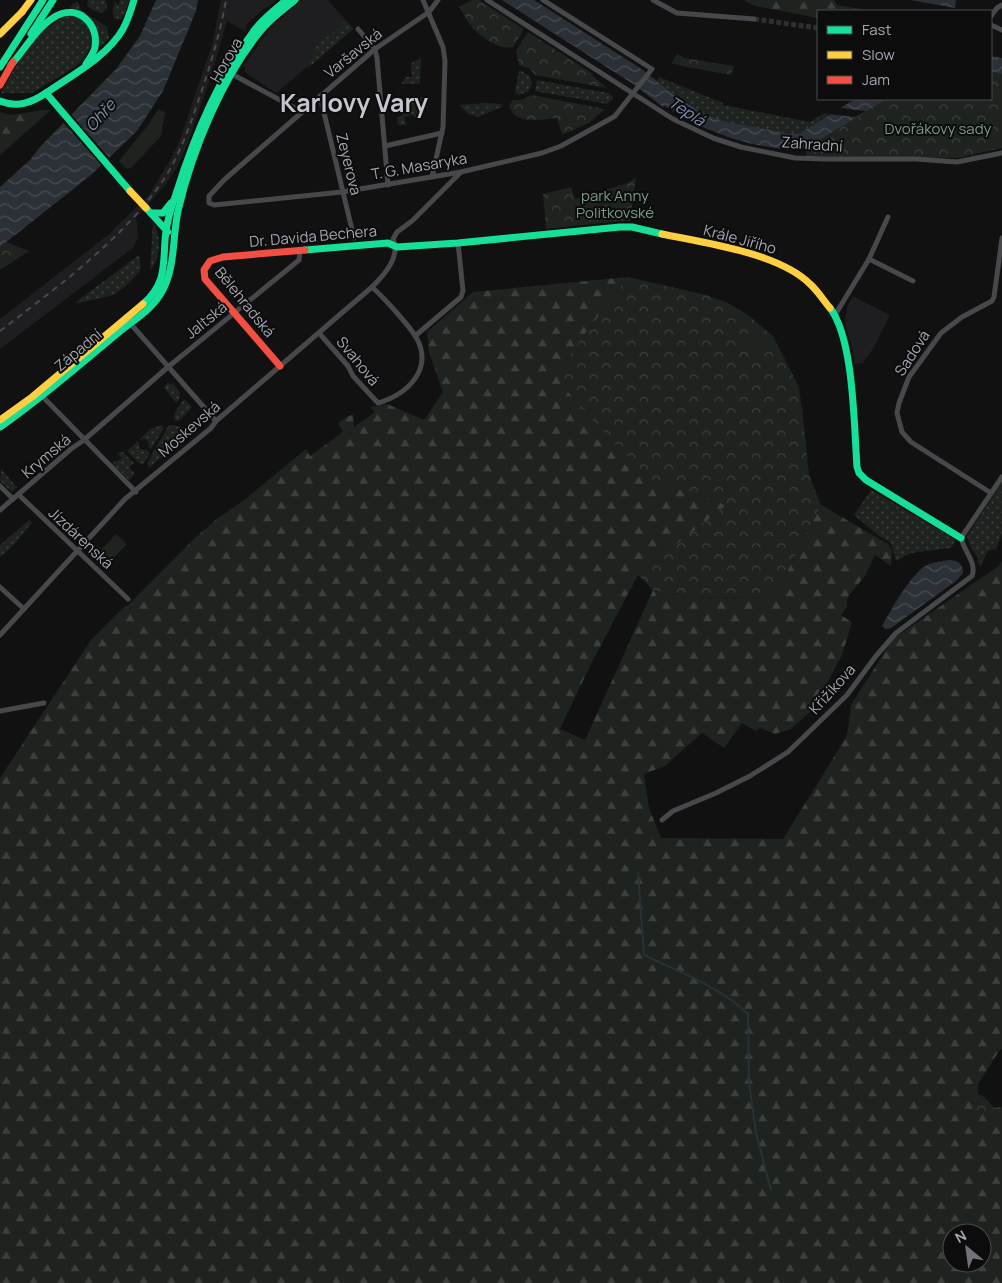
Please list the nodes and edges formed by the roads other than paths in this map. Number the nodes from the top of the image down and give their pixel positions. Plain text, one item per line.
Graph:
1 (31, 0) edge
2 (43, 0) edge
3 (53, 0) edge
4 (134, 0) edge
5 (286, 0) edge
6 (295, 0) edge
7 (423, 0) edge
8 (438, 0) edge
9 (487, 0) edge
10 (544, 0) edge
11 (653, 0) edge
12 (1002, 6) edge
13 (429, 12) junction
14 (992, 14) edge
15 (754, 19) tunnel mouth
16 (358, 29) dead end
17 (0, 34) edge
18 (375, 49) junction
19 (86, 64) junction
20 (11, 65) junction
21 (0, 67) edge
22 (230, 73) junction
23 (0, 86) edge
24 (46, 93) junction
25 (633, 93) junction
26 (320, 96) junction
27 (0, 101) edge
28 (302, 112) junction
29 (441, 136) junction
30 (195, 146) junction
31 (385, 146) junction
32 (1002, 153) edge
33 (461, 172) junction
34 (432, 177) junction
35 (388, 185) junction
36 (217, 186) joint
37 (342, 192) junction
38 (176, 194) junction
39 (148, 211) junction
40 (888, 217) dead end
41 (169, 232) junction
42 (354, 238) dead end
43 (1002, 238) edge
44 (458, 243) junction
45 (396, 246) junction
46 (300, 252) junction
47 (218, 258) joint
48 (869, 259) junction
49 (913, 281) dead end
50 (372, 288) junction
51 (234, 314) junction
52 (835, 315) junction
53 (128, 321) junction
54 (319, 333) junction
55 (415, 336) junction
56 (280, 366) junction
57 (168, 367) junction
58 (52, 380) junction
59 (44, 397) junction
60 (0, 420) edge
61 (216, 421) junction
62 (0, 426) edge
63 (84, 440) junction
64 (1002, 477) edge
65 (0, 486) edge
66 (136, 492) junction
67 (992, 493) junction
68 (19, 495) junction
69 (13, 499) junction
70 (0, 510) edge
71 (961, 538) junction
72 (77, 552) junction
73 (0, 588) edge
74 (128, 599) dead end
75 (24, 609) junction
76 (0, 635) edge
77 (44, 703) dead end
78 (0, 711) edge
79 (662, 820) dead end

1 - 17 main road
2 - 21 main road
3 - 20 main road
4 - 19 main road
5 - 22 main road, Horova
6 - 22 main road, Horova
7 - 13 street
8 - 13 street, Varšavská
9 - 25 street, Zahradní
10 - 25 street, T. G. Masaryka
11 - 15 street
12 - 14 street
13 - 18 street, Varšavská
13 - 29 street
16 - 18 street
18 - 26 street, Varšavská
18 - 31 street
19 - 20 main road
19 - 24 main road
20 - 23 main road
22 - 28 street
22 - 30 main road, Horova
24 - 27 main road
24 - 39 main road, bridge
25 - 32 street, Zahradní
25 - 33 street, T. G. Masaryka
26 - 28 street, Varšavská
26 - 37 street, Zeyerova
28 - 36 street, Varšavská
29 - 31 street
29 - 34 street
30 - 38 main road
30 - 41 main road
31 - 35 street
33 - 34 street, T. G. Masaryka
33 - 45 street, Dr. Davida Bechera
34 - 35 street, T. G. Masaryka
35 - 37 street, T. G. Masaryka
36 - 37 street, T. G. Masaryka
37 - 42 street, Zeyerova
38 - 39 main road
38 - 41 main road
39 - 41 main road
40 - 48 street
41 - 53 main road
43 - 67 street, Sadová
44 - 45 main road, Krále Jiřího
44 - 52 main road, Krále Jiřího
44 - 55 street
45 - 46 main road, Dr. Davida Bechera
45 - 50 street, Moskevská
46 - 47 main road, Dr. Davida Bechera
46 - 51 street, Jaltská
47 - 51 main road, Bělehradská
48 - 49 street
48 - 52 street
50 - 54 street, Moskevská
50 - 55 street, Svahová
51 - 56 main road, Bělehradská
51 - 57 street, Jaltská
52 - 71 main road, Krále Jiřího
53 - 57 street
53 - 58 main road, Západní
53 - 59 main road, Západní
54 - 55 street, Svahová
54 - 56 street, Moskevská
56 - 61 street, Moskevská
57 - 61 street
57 - 63 street, Jaltská
58 - 59 street, Západní
58 - 60 main road, Západní
59 - 62 main road, Západní
59 - 63 street
61 - 66 street, Moskevská
63 - 66 street
63 - 68 street, Krymská
64 - 67 street
65 - 69 street
66 - 72 street, Moskevská
67 - 71 street
68 - 69 street, Krymská
68 - 72 street, Jízdárenská
69 - 70 street, Krymská
71 - 79 street, Křižíkova
72 - 74 street, Jízdárenská
72 - 75 street, Moskevská
73 - 75 street
75 - 76 street, Moskevská
77 - 78 street

